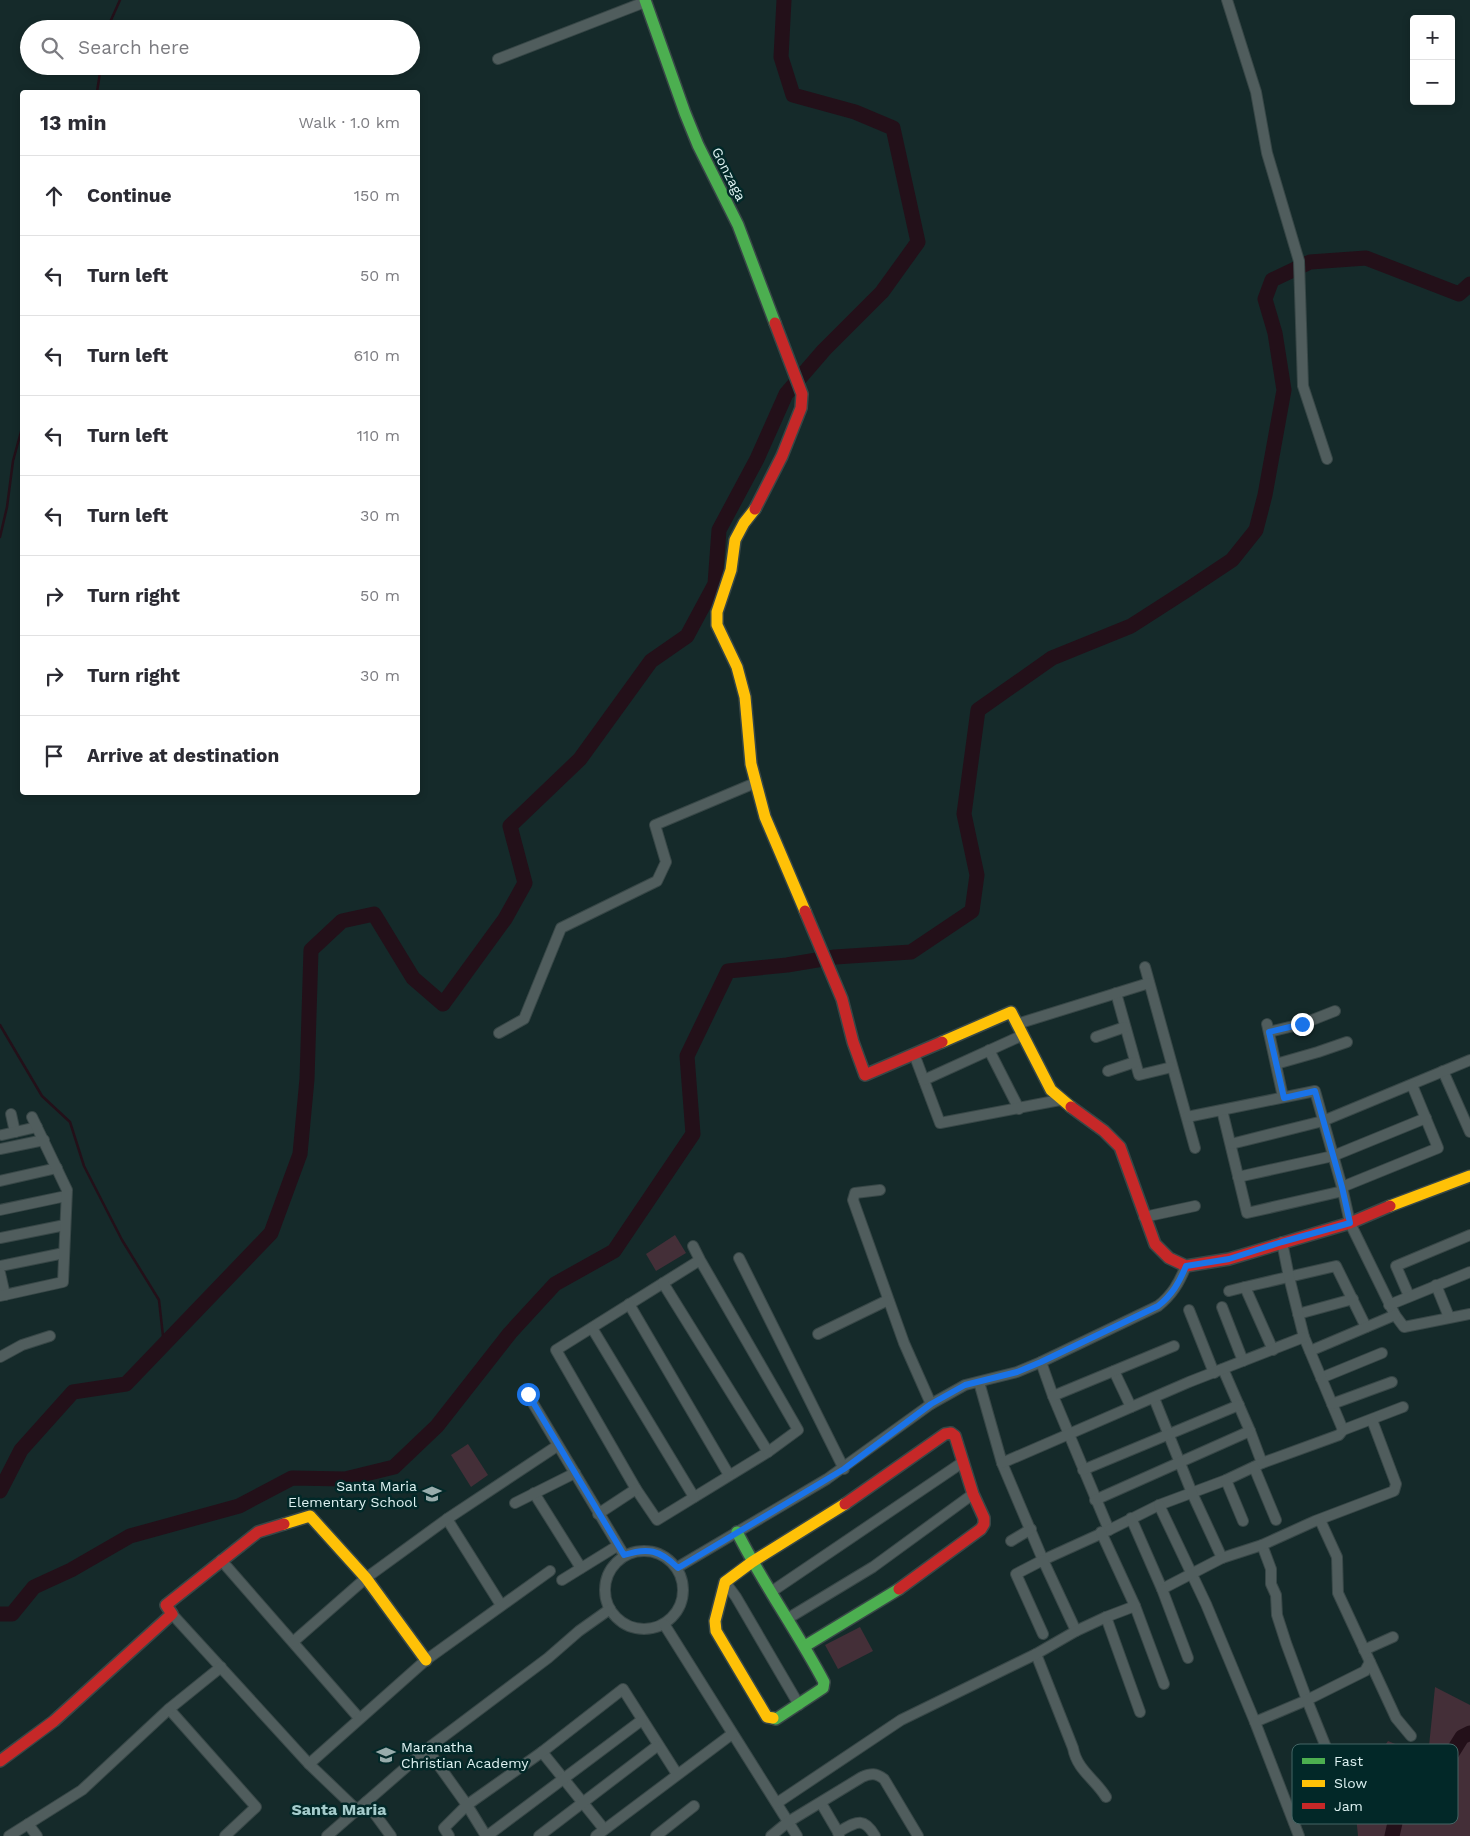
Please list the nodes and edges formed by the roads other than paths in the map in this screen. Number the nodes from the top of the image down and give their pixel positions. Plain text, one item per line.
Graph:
1 (1227, 0) edge
2 (645, 1) edge
3 (498, 59) dead end
4 (1327, 459) dead end
5 (755, 783) junction
6 (1145, 967) dead end
7 (1149, 983) junction
8 (1116, 994) junction
9 (1335, 1011) dead end
10 (1017, 1024) junction
11 (1125, 1027) junction
12 (499, 1033) dead end
13 (1023, 1035) junction
14 (1096, 1037) dead end
15 (1347, 1042) dead end
16 (989, 1050) junction
17 (914, 1054) junction
18 (1470, 1060) edge
19 (1135, 1062) junction
20 (1276, 1064) junction
21 (1172, 1067) junction
22 (1108, 1071) dead end
23 (1443, 1071) junction
24 (924, 1080) junction
25 (1412, 1084) junction
26 (1284, 1098) junction
27 (1060, 1100) junction
28 (1019, 1109) junction
29 (1222, 1110) junction
30 (11, 1114) dead end
31 (32, 1117) dead end
32 (1187, 1117) junction
33 (1426, 1118) junction
34 (1324, 1122) junction
35 (37, 1127) junction
36 (1, 1129) edge
37 (15, 1132) junction
38 (1470, 1132) edge
39 (44, 1140) junction
40 (1231, 1144) junction
41 (1195, 1148) dead end
42 (2, 1149) edge
43 (1333, 1156) junction
44 (57, 1168) junction
45 (1470, 1176) edge
46 (1238, 1177) junction
47 (0, 1181) edge
48 (1342, 1189) junction
49 (880, 1190) dead end
50 (66, 1196) junction
51 (1195, 1206) dead end
52 (0, 1210) edge
53 (1144, 1217) junction
54 (1350, 1223) junction
55 (65, 1225) junction
56 (1470, 1235) edge
57 (0, 1238) edge
58 (1282, 1242) junction
59 (693, 1246) dead end
60 (64, 1253) junction
61 (739, 1258) dead end
62 (700, 1260) junction
63 (0, 1266) edge
64 (1186, 1266) junction
65 (0, 1273) edge
66 (1469, 1276) edge
67 (1288, 1277) junction
68 (663, 1283) junction
69 (1436, 1285) junction
70 (1245, 1286) junction
71 (1229, 1291) dead end
72 (2, 1295) edge
73 (1409, 1296) junction
74 (1353, 1299) junction
75 (888, 1300) junction
76 (629, 1304) junction
77 (1389, 1304) junction
78 (1222, 1307) dead end
79 (1189, 1310) dead end
80 (1298, 1314) junction
81 (1470, 1314) edge
82 (1395, 1315) junction
83 (1449, 1317) junction
84 (1366, 1327) junction
85 (592, 1328) junction
86 (818, 1334) dead end
87 (50, 1336) dead end
88 (1304, 1337) junction
89 (1174, 1346) dead end
90 (1273, 1350) junction
91 (1310, 1351) junction
92 (1382, 1353) dead end
93 (0, 1357) edge
94 (1243, 1361) junction
95 (1041, 1362) junction
96 (1114, 1371) junction
97 (1218, 1371) junction
98 (1321, 1378) junction
99 (980, 1382) junction
100 (1392, 1382) dead end
101 (528, 1394) dead end
102 (1053, 1396) junction
103 (1154, 1398) junction
104 (931, 1404) junction
105 (1332, 1404) junction
106 (1238, 1405) junction
107 (1131, 1407) junction
108 (1403, 1407) dead end
109 (1372, 1420) junction
110 (1343, 1430) junction
111 (1250, 1431) junction
112 (1168, 1434) junction
113 (1070, 1435) junction
114 (558, 1446) junction
115 (768, 1452) junction
116 (963, 1462) junction
117 (1180, 1462) junction
118 (1002, 1463) junction
119 (1258, 1465) junction
120 (844, 1469) junction
121 (1083, 1470) junction
122 (575, 1473) junction
123 (730, 1475) junction
124 (1226, 1480) junction
125 (636, 1489) junction
126 (1192, 1492) junction
127 (534, 1493) junction
128 (973, 1494) junction
129 (694, 1497) junction
130 (1095, 1500) junction
131 (515, 1503) dead end
132 (1159, 1505) junction
133 (598, 1514) junction
134 (1131, 1518) junction
135 (447, 1519) junction
136 (1242, 1520) dead end
137 (1276, 1520) dead end
138 (1320, 1520) junction
139 (1031, 1529) junction
140 (1105, 1531) junction
141 (737, 1532) junction
142 (1011, 1541) dead end
143 (1262, 1545) junction
144 (617, 1546) junction
145 (624, 1555) junction
146 (1222, 1558) junction
147 (221, 1560) junction
148 (1043, 1560) junction
149 (752, 1562) junction
150 (581, 1568) junction
151 (678, 1568) junction
152 (550, 1571) dead end
153 (1192, 1574) junction
154 (366, 1578) junction
155 (562, 1580) dead end
156 (726, 1582) junction
157 (1162, 1588) junction
158 (772, 1592) junction
159 (501, 1604) junction
160 (1136, 1606) junction
161 (610, 1609) junction
162 (172, 1614) junction
163 (1106, 1617) junction
164 (787, 1619) junction
165 (664, 1624) junction
166 (1076, 1631) junction
167 (1043, 1634) dead end
168 (1393, 1637) dead end
169 (293, 1642) junction
170 (805, 1646) junction
171 (1364, 1650) junction
172 (1036, 1654) junction
173 (1188, 1658) dead end
174 (426, 1660) junction
175 (1370, 1662) junction
176 (221, 1667) junction
177 (1164, 1684) dead end
178 (1308, 1700) junction
179 (799, 1705) junction
180 (169, 1709) junction
181 (1140, 1712) dead end
182 (359, 1718) junction
183 (642, 1720) junction
184 (1255, 1722) junction
185 (732, 1734) junction
186 (1410, 1736) dead end
187 (1325, 1744) edge
188 (657, 1746) junction
189 (427, 1749) junction
190 (542, 1752) junction
191 (0, 1761) edge
192 (309, 1764) junction
193 (677, 1774) junction
194 (563, 1779) junction
195 (1106, 1797) dead end
196 (366, 1802) junction
197 (583, 1803) junction
198 (777, 1803) junction
199 (820, 1803) junction
200 (467, 1805) junction
201 (694, 1806) dead end
202 (357, 1810) junction
203 (1292, 1816) edge
204 (788, 1822) junction
205 (28, 1824) junction
206 (1295, 1824) edge
207 (604, 1829) junction
208 (838, 1834) edge
209 (10, 1836) edge
210 (37, 1836) edge
211 (225, 1836) edge
212 (326, 1836) edge
213 (391, 1836) edge
214 (449, 1836) edge
215 (486, 1836) edge
216 (539, 1836) edge
217 (596, 1836) edge
218 (656, 1836) edge
219 (771, 1836) edge
220 (797, 1836) edge
221 (876, 1836) edge
222 (918, 1836) edge
223 (1300, 1836) edge

1 - 4 street
2 - 3 street
2 - 5 street, Gonzaga
5 - 12 street
5 - 17 street
6 - 7 street
7 - 8 street
7 - 21 street
8 - 10 street
8 - 11 street
9 - 20 street
10 - 13 street
10 - 17 street
11 - 14 street
11 - 19 street
13 - 16 street
13 - 27 street
15 - 20 street
16 - 24 street
16 - 28 street
17 - 24 street
18 - 23 street
19 - 21 street
19 - 22 street
20 - 26 street
21 - 32 street
23 - 25 street
23 - 38 street
24 - 28 street
25 - 33 street
25 - 34 street
26 - 29 street
26 - 34 street
27 - 28 street
27 - 53 street
29 - 32 street
29 - 40 street
30 - 37 street
31 - 35 street
32 - 41 street
33 - 43 street
33 - 48 street
34 - 40 street
34 - 43 street
35 - 37 street
35 - 39 street
36 - 37 street
36 - 42 street
39 - 42 street
39 - 44 street
40 - 46 street
43 - 46 street
43 - 48 street
44 - 47 street
44 - 50 street
45 - 54 street
46 - 48 street
48 - 54 street
49 - 75 street
50 - 52 street
50 - 55 street
51 - 53 street
53 - 64 street
54 - 58 street
54 - 77 street
55 - 57 street
55 - 60 street
56 - 73 street
58 - 64 street
58 - 67 street
59 - 62 street
60 - 63 street
60 - 72 street
61 - 120 street
62 - 68 street
62 - 115 street
64 - 95 street
65 - 72 street
66 - 69 street
67 - 70 street
67 - 74 street
67 - 80 street
68 - 76 street
68 - 115 street
69 - 73 street
69 - 83 street
70 - 71 street
70 - 90 street
73 - 77 street
74 - 80 street
74 - 84 street
75 - 86 street
75 - 104 street
76 - 85 street
76 - 123 street
77 - 82 street
78 - 94 street
79 - 97 street
80 - 88 street
81 - 83 street
82 - 83 street
82 - 84 street
84 - 91 street
85 - 125 street
85 - 129 street
87 - 93 street
88 - 90 street
88 - 91 street
89 - 96 street
90 - 94 street
91 - 98 street
92 - 98 street
94 - 97 street
95 - 99 street
95 - 102 street
96 - 102 street
96 - 107 street
97 - 103 street
97 - 106 street
98 - 105 street
99 - 104 street
99 - 118 street
100 - 105 street
101 - 114 street
102 - 113 street
103 - 107 street
103 - 112 street
104 - 120 street
105 - 110 street
106 - 111 street
106 - 112 street
107 - 113 street
108 - 109 street
109 - 110 street
109 - 138 street
110 - 119 street
111 - 117 street
111 - 119 street
112 - 117 street
112 - 121 street
113 - 118 street
113 - 121 street
114 - 122 street
114 - 135 street
115 - 123 street
116 - 128 street
116 - 149 street
116 - 158 street
117 - 126 street
117 - 130 street
118 - 139 street
119 - 124 street
119 - 137 street
120 - 141 street
121 - 130 street
122 - 127 street
122 - 133 street
123 - 129 street
124 - 126 street
124 - 136 street
125 - 129 street
125 - 133 street
126 - 132 street
126 - 146 street
127 - 131 street
127 - 150 street
128 - 164 street
128 - 170 street
130 - 140 street
132 - 134 street
132 - 153 street
133 - 144 street
134 - 140 street
134 - 157 street
135 - 154 street
135 - 159 street
138 - 143 street
138 - 171 street
139 - 142 street
139 - 148 street
140 - 148 street
140 - 160 street
141 - 149 street
141 - 151 street
143 - 146 street
143 - 178 street
144 - 145 street
144 - 150 street
145 - 151 street
145 - 161 street
146 - 153 street
147 - 154 street
147 - 162 street
147 - 169 street
148 - 166 street
148 - 167 street
149 - 156 street
149 - 158 street
150 - 155 street
151 - 165 street
152 - 159 street
153 - 157 street
153 - 184 street
154 - 169 street
154 - 174 street
156 - 179 street
156 - 179 street
157 - 173 street
158 - 164 street
159 - 174 street
160 - 163 street
160 - 177 street
161 - 165 street
161 - 189 street
162 - 176 street
162 - 191 street
163 - 166 street
163 - 181 street
164 - 170 street
165 - 185 street
166 - 172 street
168 - 171 street
169 - 182 street
170 - 179 street
171 - 175 street
172 - 195 street
172 - 198 street
174 - 182 street
175 - 178 street
175 - 186 street
176 - 180 street
176 - 192 street
178 - 184 street
178 - 187 street
180 - 205 street
180 - 211 street
182 - 192 street
183 - 188 street
183 - 190 street
183 - 194 street
184 - 203 street
185 - 193 street
185 - 198 street
188 - 193 street
188 - 197 street
189 - 196 street
189 - 200 street
190 - 194 street
190 - 200 street
192 - 202 street
193 - 207 street
194 - 197 street
194 - 215 street
196 - 202 street
196 - 213 street
197 - 207 street
197 - 216 street
198 - 204 street
199 - 204 street
199 - 208 street
199 - 222 street
200 - 214 street
200 - 215 street
201 - 218 street
202 - 212 street
204 - 219 street
204 - 220 street
205 - 209 street
205 - 210 street
206 - 223 street
207 - 217 street
208 - 221 street

